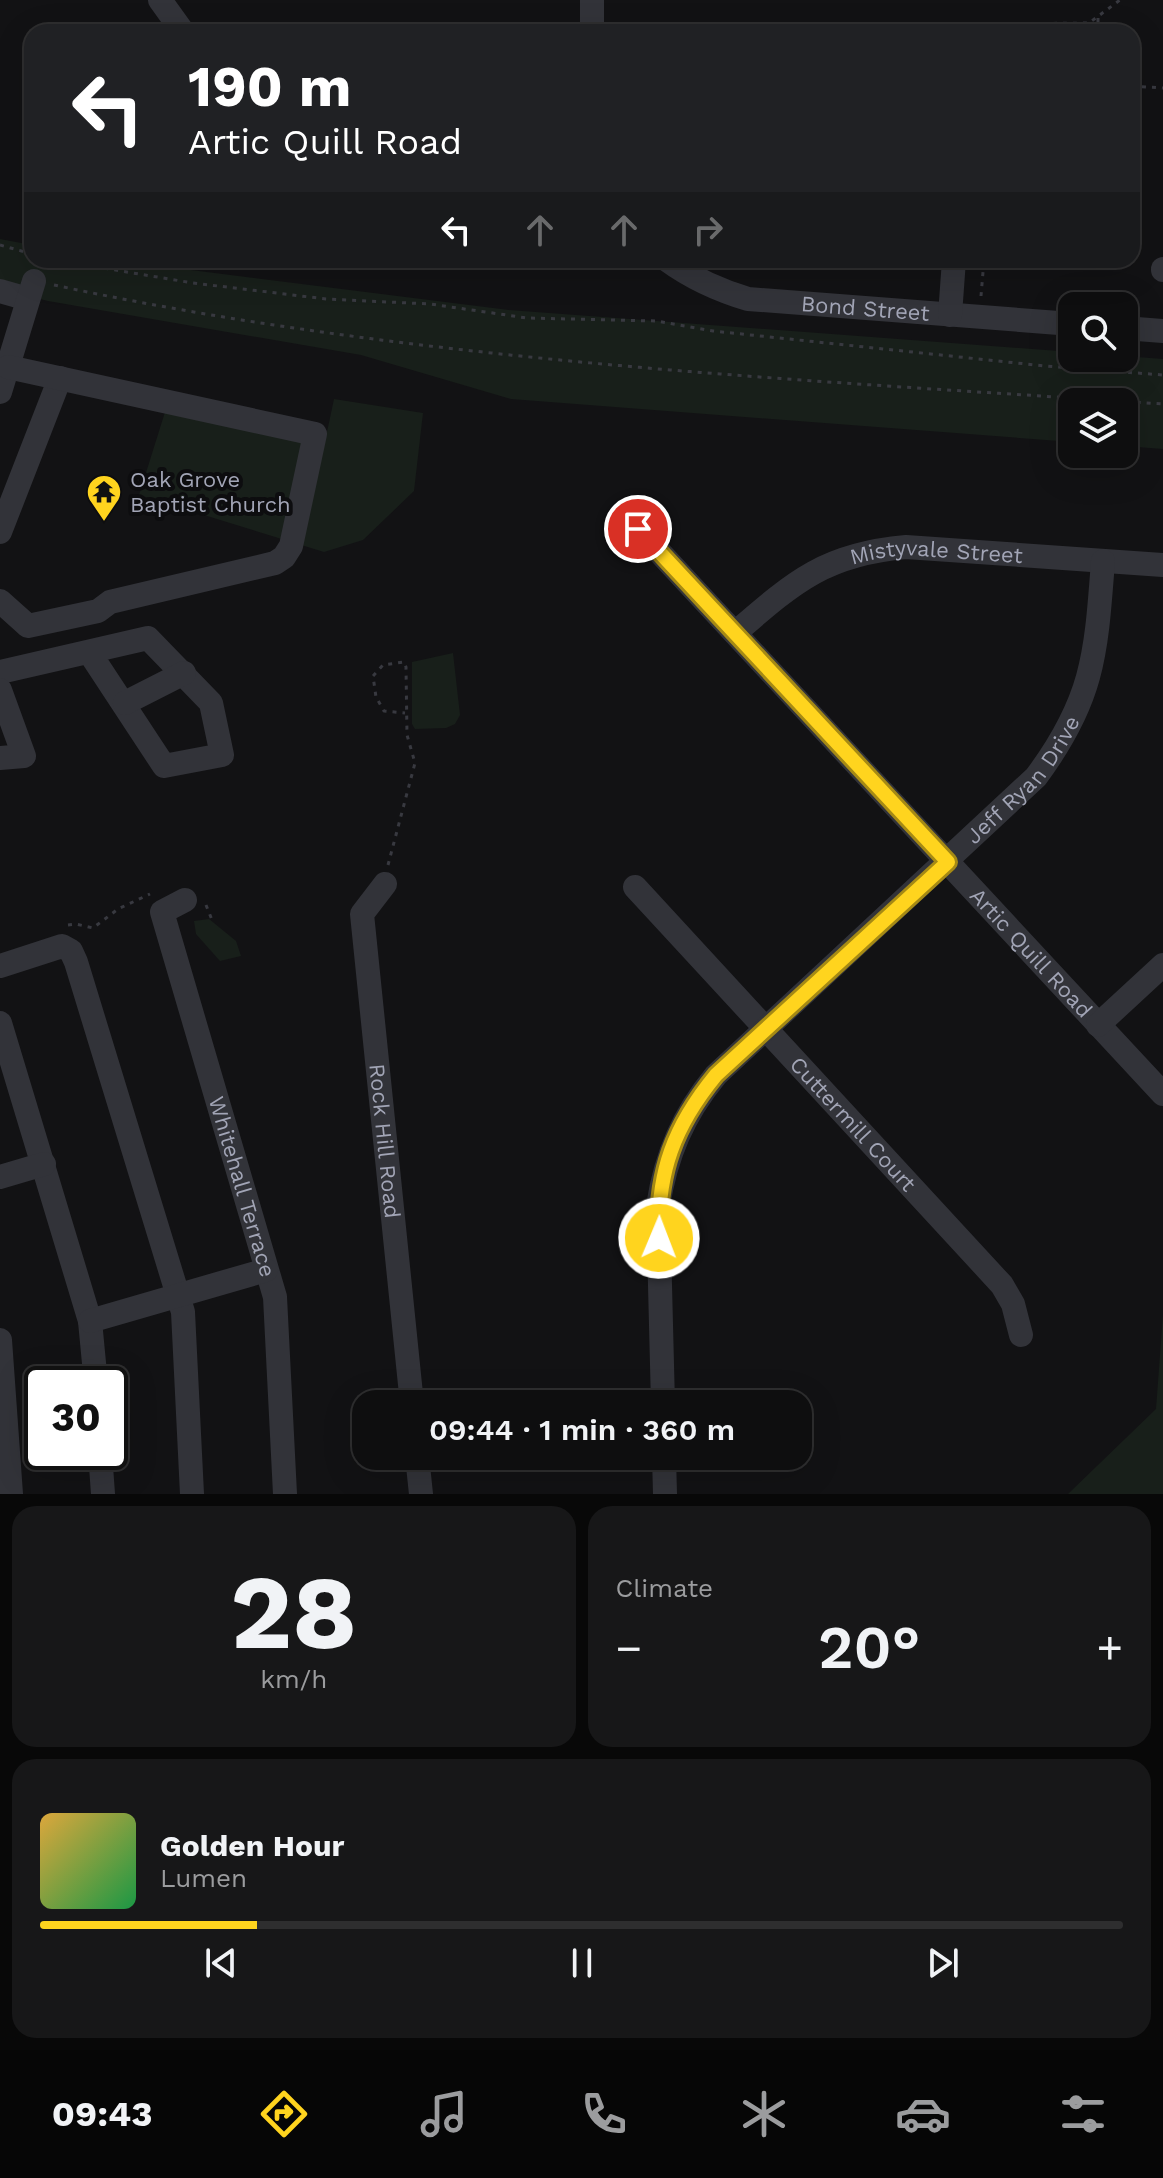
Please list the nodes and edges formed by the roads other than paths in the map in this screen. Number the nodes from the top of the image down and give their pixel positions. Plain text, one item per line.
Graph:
1 (160, 0) edge
2 (592, 0) edge
3 (177, 24) edge
4 (592, 24) edge
5 (678, 268) edge
6 (953, 268) edge
7 (0, 291) edge
8 (951, 304) junction
9 (1058, 322) edge
10 (1138, 329) edge
11 (1163, 331) edge
12 (8, 367) junction
13 (60, 378) junction
14 (0, 392) edge
15 (638, 529) dead end
16 (0, 532) edge
17 (1103, 561) junction
18 (1163, 565) edge
19 (0, 601) edge
20 (735, 633) junction
21 (89, 652) junction
22 (0, 672) edge
23 (184, 673) junction
24 (0, 690) edge
25 (125, 703) junction
26 (0, 758) edge
27 (948, 862) junction
28 (385, 884) road end
29 (635, 887) dead end
30 (193, 899) road end
31 (1163, 965) edge
32 (0, 966) edge
33 (0, 1023) edge
34 (1098, 1025) junction
35 (766, 1029) junction
36 (1163, 1094) edge
37 (44, 1164) junction
38 (0, 1177) edge
39 (266, 1270) junction
40 (178, 1296) junction
41 (90, 1321) junction
42 (1021, 1335) dead end
43 (0, 1340) edge
44 (94, 1366) edge
45 (411, 1390) edge
46 (663, 1390) edge
47 (101, 1470) edge
48 (418, 1470) edge
49 (664, 1470) edge
50 (11, 1494) edge
51 (103, 1494) edge
52 (192, 1494) edge
53 (285, 1494) edge
54 (421, 1494) edge
55 (665, 1494) edge

1 - 3 street
2 - 4 street
5 - 8 street, Bond Street
6 - 8 street
7 - 12 street
8 - 9 street, Bond Street
10 - 11 street
12 - 13 street
12 - 14 street
13 - 16 street
13 - 19 street
15 - 20 street, Artic Quill Road
17 - 18 street, Mistyvale Street
17 - 20 street, Mistyvale Street
17 - 27 street, Jeff Ryan Drive
20 - 27 street, Artic Quill Road
21 - 22 street
21 - 23 street
21 - 25 street
23 - 25 street
23 - 25 street
24 - 26 street
27 - 34 street, Artic Quill Road
27 - 35 street, Jeff Ryan Drive
28 - 45 street, Rock Hill Road
29 - 35 street, Cuttermill Court
30 - 39 street, Whitehall Terrace
31 - 34 street
32 - 40 street
33 - 37 street
34 - 36 street, Artic Quill Road
35 - 42 street, Cuttermill Court
35 - 46 street, Jeff Ryan Drive
37 - 38 street
37 - 41 street
39 - 40 street
39 - 53 street, Whitehall Terrace
40 - 41 street
40 - 52 street
41 - 44 street
43 - 50 street
47 - 51 street
48 - 54 street
49 - 55 street

